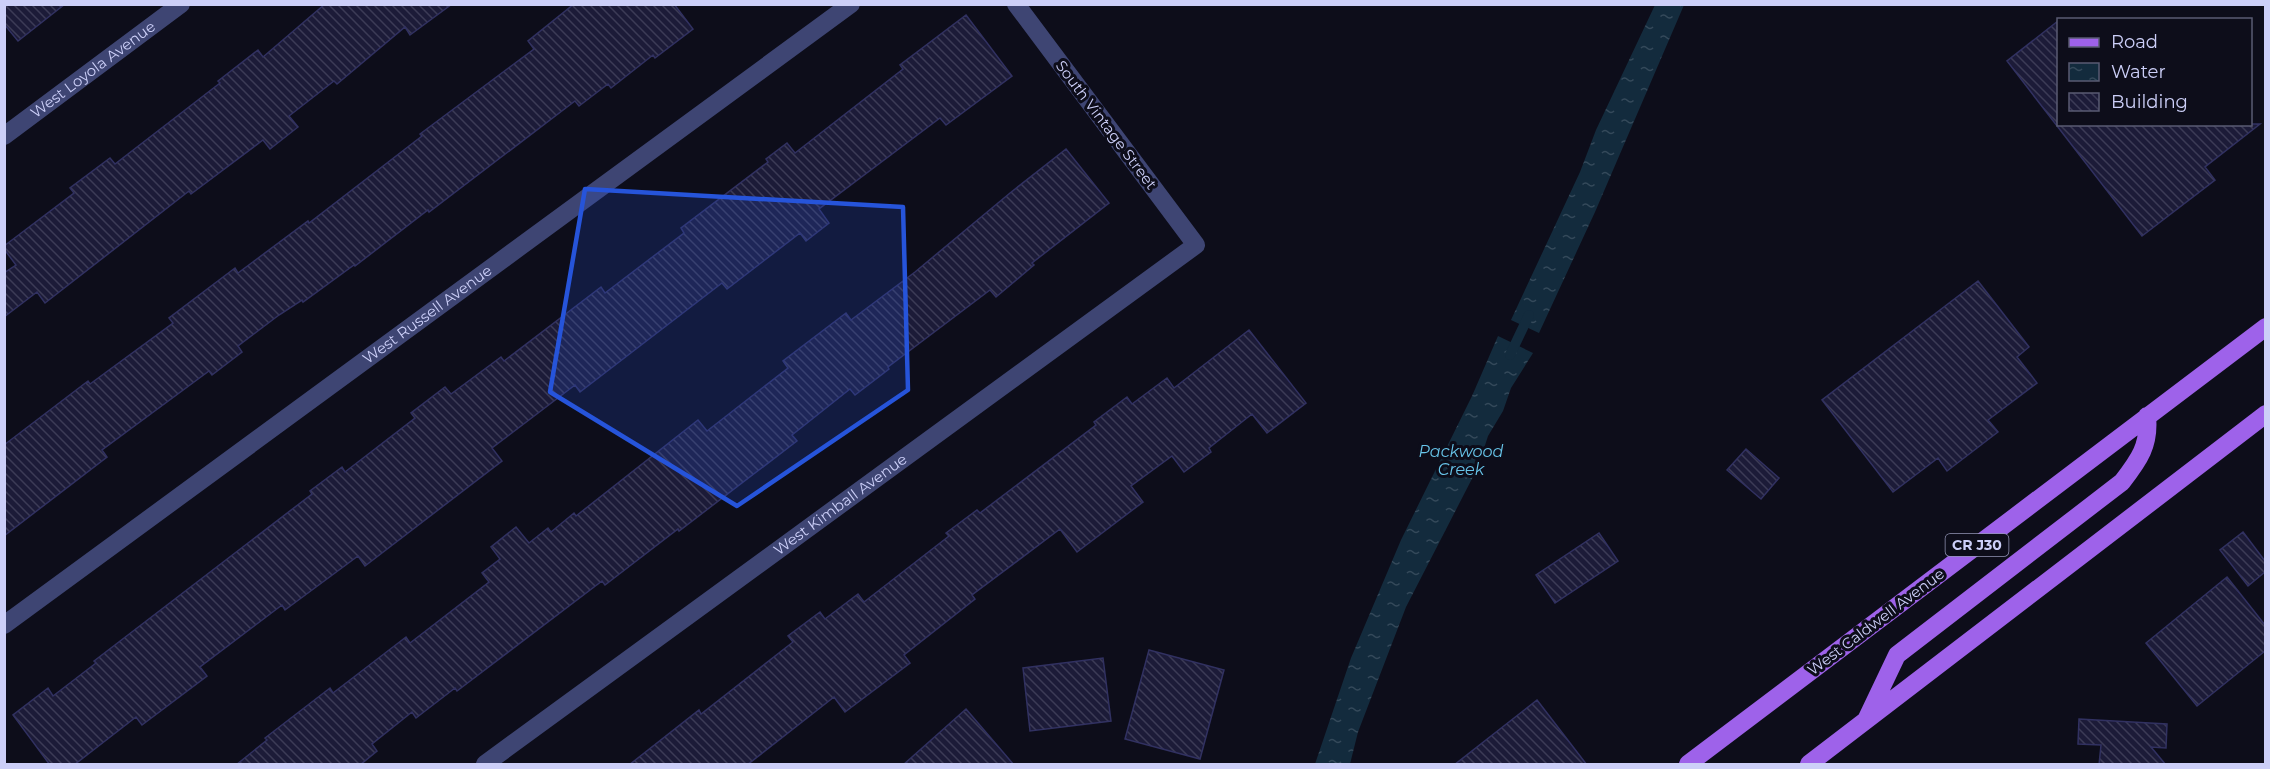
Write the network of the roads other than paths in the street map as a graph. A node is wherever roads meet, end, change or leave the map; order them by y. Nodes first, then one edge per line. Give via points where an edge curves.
1 (181, 4) edge
2 (851, 4) edge
3 (1017, 4) edge
4 (4, 136) edge
5 (1196, 245) joint
6 (2265, 327) edge
7 (2265, 414) edge
8 (2147, 416) junction
9 (4, 625) edge
10 (1866, 722) junction
11 (485, 765) edge
12 (1688, 765) edge
13 (1809, 765) edge

1 - 4 street, West Loyola Avenue
2 - 9 street, West Russell Avenue
3 - 5 street, South Vintage Street
5 - 11 street, West Kimball Avenue
6 - 8 main road, West Caldwell Avenue / CR J30
7 - 10 main road
8 - 10 main road via 2149,434 2143,450 2122,482 1897,655
8 - 12 main road, West Caldwell Avenue / CR J30
10 - 13 main road

